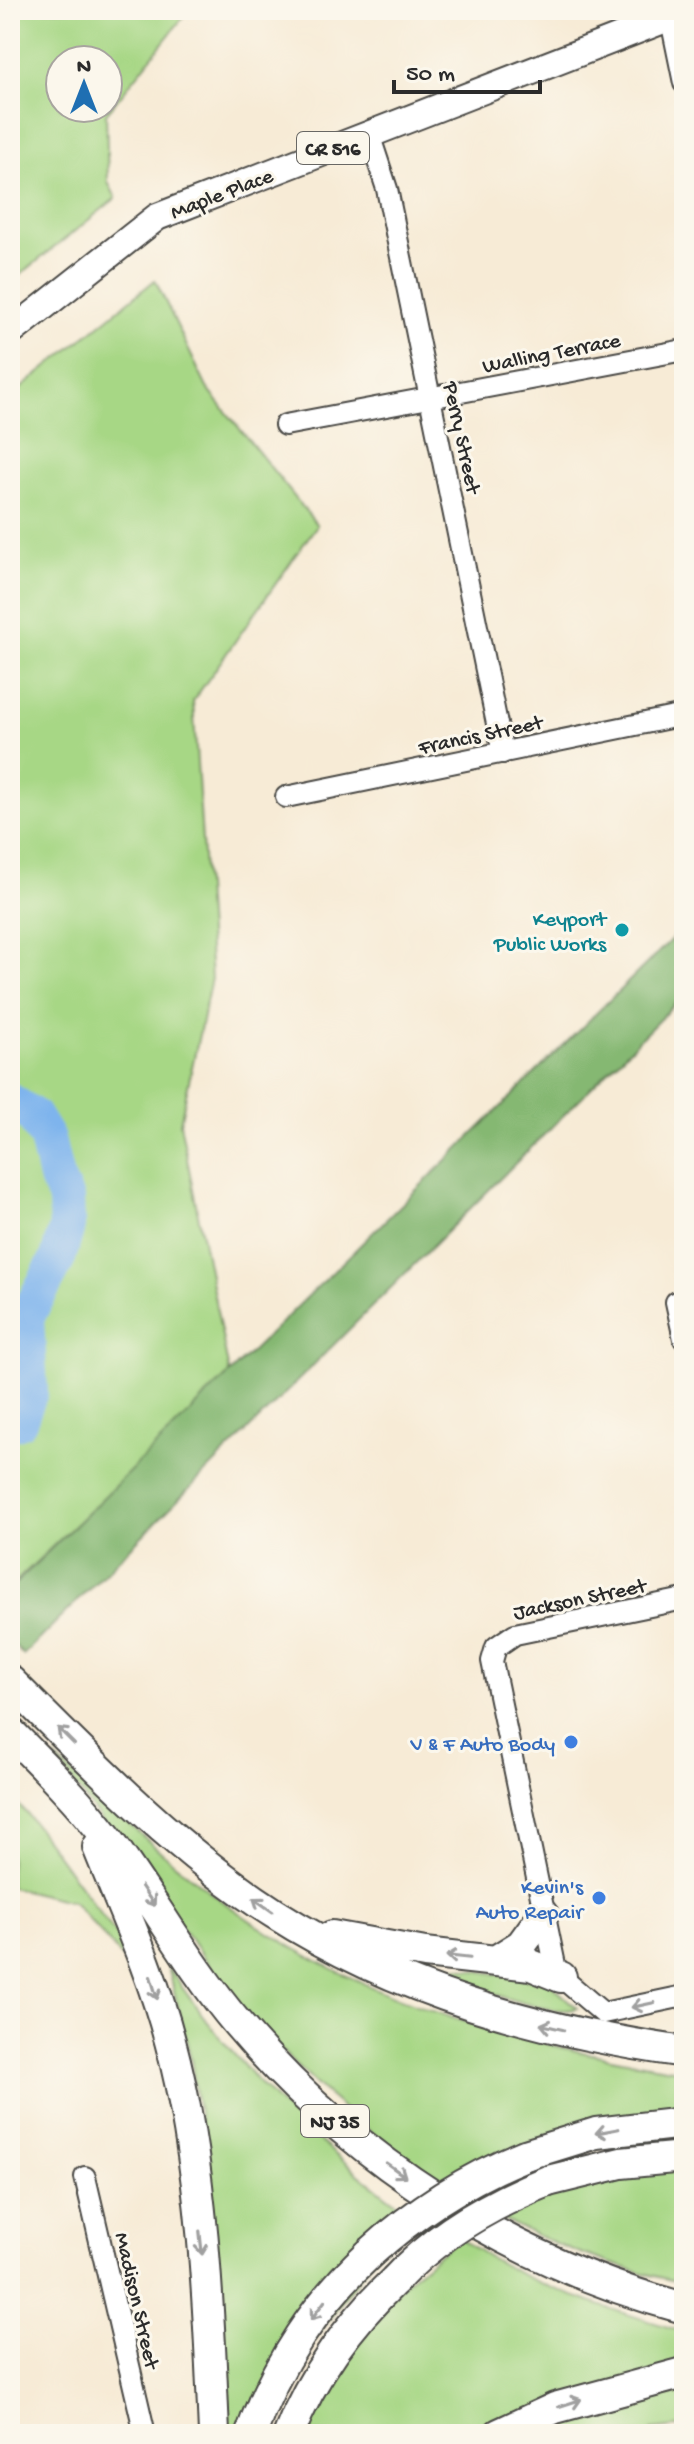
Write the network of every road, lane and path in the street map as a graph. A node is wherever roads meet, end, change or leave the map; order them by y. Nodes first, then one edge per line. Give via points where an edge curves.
1 (674, 13) edge
2 (684, 83) edge
3 (369, 134) junction
4 (10, 333) edge
5 (684, 350) edge
6 (431, 398) junction
7 (285, 425) dead end
8 (684, 715) edge
9 (503, 753) junction
10 (286, 797) dead end
11 (676, 1302) dead end
12 (684, 1339) edge
13 (684, 1599) edge
14 (10, 1681) edge
15 (10, 1732) edge
16 (85, 1811) junction
17 (543, 1915) junction
18 (301, 1930) junction
19 (497, 1960) junction
20 (561, 1977) junction
21 (684, 1996) edge
22 (601, 2025) junction
23 (684, 2052) edge
24 (684, 2123) edge
25 (684, 2157) edge
26 (85, 2177) dead end
27 (624, 2291) junction
28 (684, 2297) edge
29 (684, 2308) edge
30 (684, 2373) edge
31 (145, 2434) edge
32 (214, 2434) edge
33 (251, 2434) edge
34 (289, 2434) edge
35 (499, 2434) edge

1 - 2 street
1 - 3 main road, Maple Place / CR 516
3 - 4 main road, Maple Place / CR 516 via 157,217
3 - 6 street, Perry Street via 387,189
5 - 6 street, Walling Terrace
6 - 7 street, Walling Terrace
6 - 9 street, Perry Street
8 - 9 street, Francis Street
9 - 10 street, Francis Street
11 - 12 street
13 - 17 street, Jackson Street via 515,1634 500,1642 493,1654
18 -> 14 highway via 243,1892 160,1824
15 - 16 highway, NJ 35
16 -> 27 highway, NJ 35 via 222,2004 313,2103 381,2159 464,2216 560,2266
16 -> 32 highway via 148,1967 178,2074 202,2251
17 - 19 highway via 521,1945
17 - 20 street
19 -> 18 highway
22 -> 18 highway via 495,2013 429,1991
19 - 20 highway
20 - 22 street
21 -> 22 street
22 - 23 highway
24 -> 33 highway, bridge via 596,2133 525,2155 431,2203 331,2293 271,2385
25 - 34 highway, bridge via 621,2163 548,2181 472,2217 395,2280 337,2348
26 - 31 street, Madison Street
27 - 28 highway
27 - 29 highway, NJ 35
35 -> 30 highway via 555,2408

